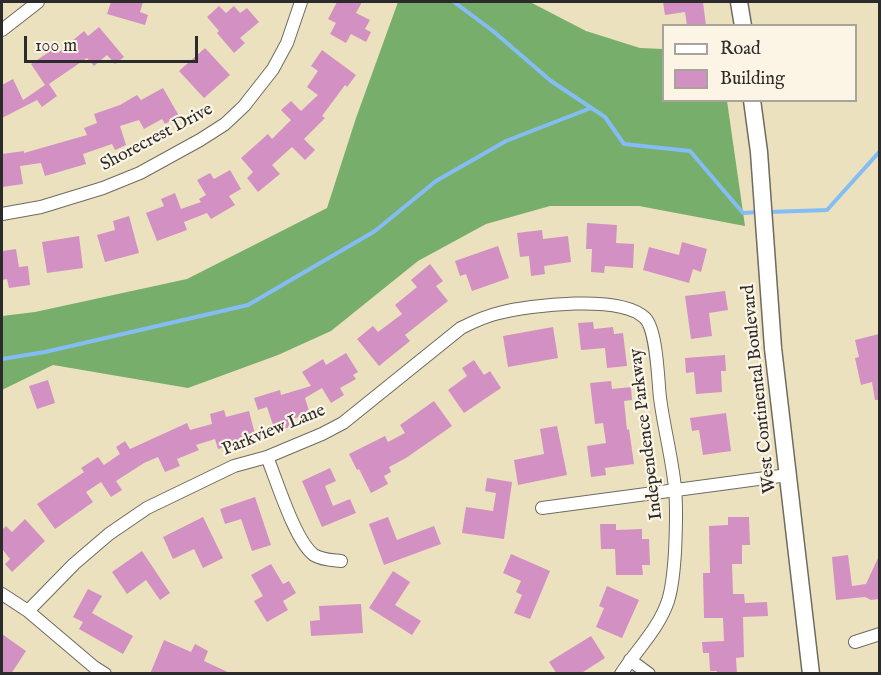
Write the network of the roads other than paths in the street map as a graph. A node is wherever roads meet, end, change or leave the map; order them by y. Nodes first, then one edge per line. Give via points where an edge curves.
1 (38, 2) edge
2 (301, 2) edge
3 (740, 2) edge
4 (743, 24) edge
5 (2, 30) edge
6 (752, 102) edge
7 (2, 214) edge
8 (648, 320) joint
9 (267, 457) junction
10 (788, 475) junction
11 (675, 489) junction
12 (542, 508) dead end
13 (341, 561) dead end
14 (2, 594) edge
15 (28, 611) junction
16 (879, 634) edge
17 (855, 642) dead end
18 (630, 660) junction
19 (105, 674) edge
20 (621, 674) edge
21 (649, 674) edge
22 (811, 674) edge

1 - 5 street
2 - 7 street, Shorecrest Drive via 273,69 225,124 140,173 103,188
3 - 4 main road
6 - 10 main road, West Continental Boulevard
8 - 9 street, Parkview Lane via 615,305 583,303 525,307 480,319 461,328 343,423
8 - 11 street, Independence Parkway
9 - 13 street via 296,531 306,546 320,558
9 - 15 street, Parkview Lane via 234,466 147,508 74,564
10 - 11 street
10 - 22 main road, West Continental Boulevard
11 - 12 street
11 - 18 street, Independence Parkway via 674,573 668,601 657,626
14 - 15 street
15 - 19 street
16 - 17 street
18 - 20 street, Independence Parkway
18 - 21 street

